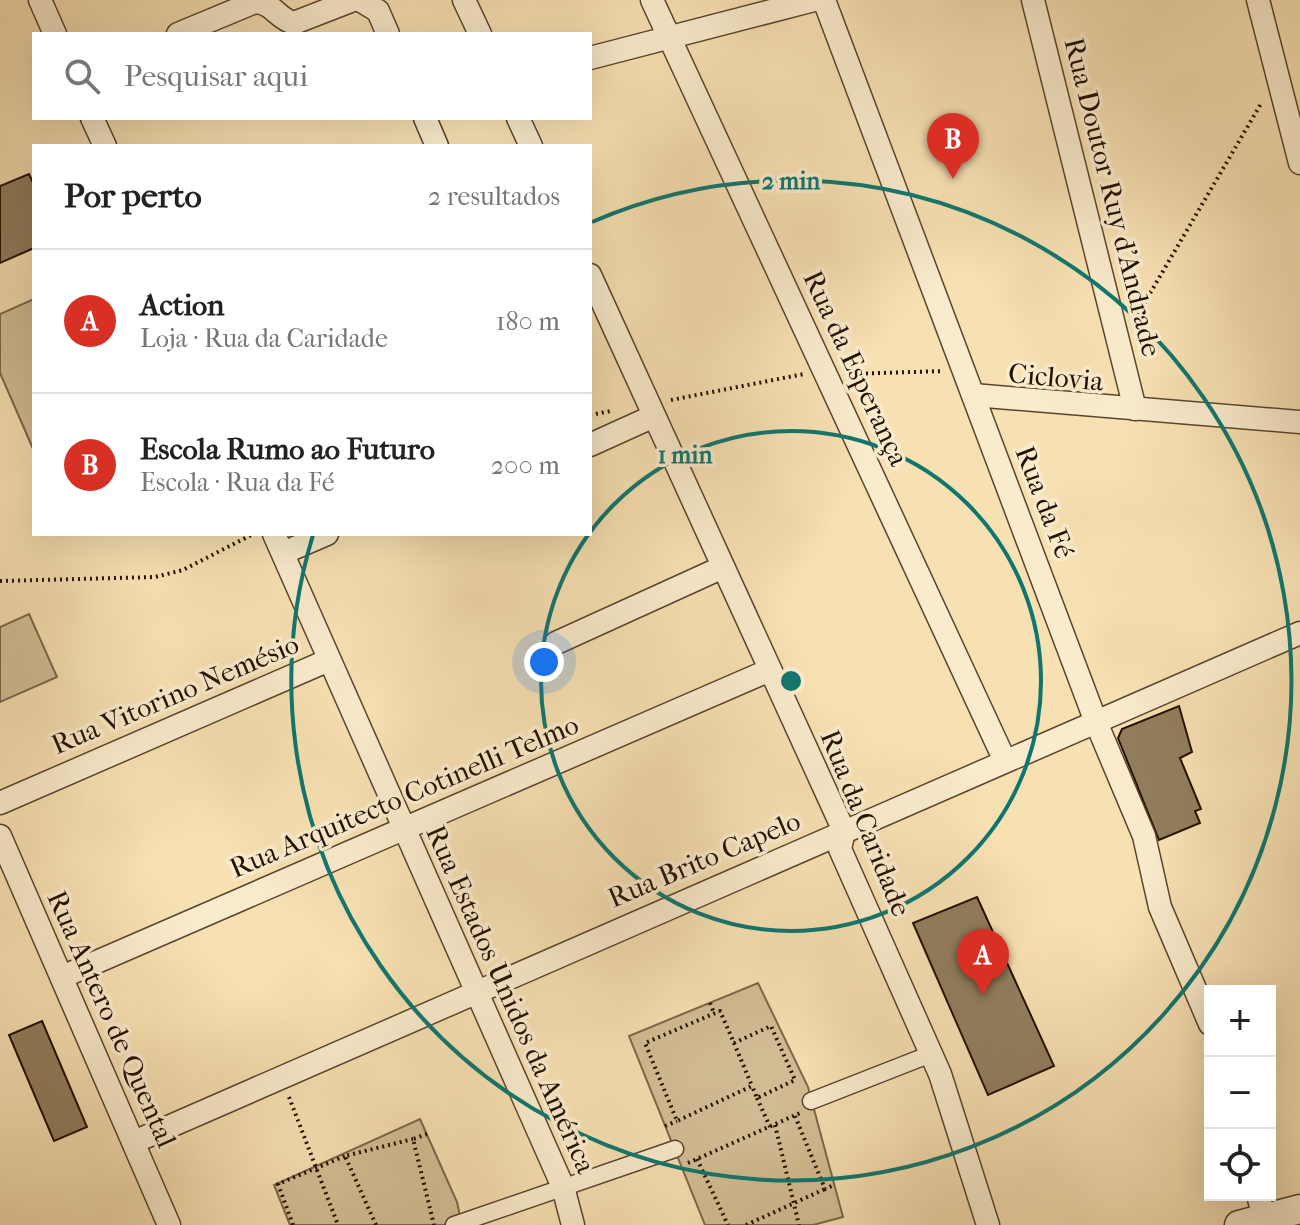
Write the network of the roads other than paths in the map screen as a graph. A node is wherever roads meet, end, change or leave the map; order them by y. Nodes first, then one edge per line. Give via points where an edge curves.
1 (40, 0) edge
2 (360, 0) edge
3 (464, 0) edge
4 (652, 0) edge
5 (814, 0) edge
6 (824, 0) edge
7 (1033, 0) edge
8 (1258, 0) edge
9 (268, 2) edge
10 (54, 32) edge
11 (183, 32) edge
12 (387, 32) edge
13 (479, 32) edge
14 (669, 37) junction
15 (592, 57) edge
16 (93, 120) edge
17 (426, 120) edge
18 (519, 120) edge
19 (104, 144) edge
20 (436, 144) edge
21 (530, 144) edge
22 (1300, 163) edge
23 (592, 279) edge
24 (969, 386) junction
25 (1135, 409) junction
26 (651, 410) junction
27 (1300, 422) edge
28 (592, 444) edge
29 (317, 536) edge
30 (279, 544) edge
31 (723, 567) junction
32 (1300, 633) edge
33 (556, 643) dead end
34 (329, 660) junction
35 (770, 670) junction
36 (1096, 722) junction
37 (1005, 761) junction
38 (0, 803) edge
39 (403, 829) junction
40 (844, 831) junction
41 (0, 836) edge
42 (62, 977) junction
43 (474, 991) junction
44 (1204, 1010) edge
45 (931, 1054) junction
46 (811, 1101) road end
47 (134, 1142) junction
48 (675, 1149) dead end
49 (563, 1187) junction
50 (1300, 1209) edge
51 (1257, 1216) edge
52 (169, 1225) edge
53 (454, 1225) edge
54 (573, 1225) edge
55 (988, 1225) edge

1 - 10 street
2 - 9 street via 294,23
2 - 12 street via 378,11
3 - 13 street
4 - 14 street, Rua da Esperança
5 - 14 street
6 - 24 street, Rua da Fé
7 - 25 street, Rua Doutor Ruy d'Andrade
8 - 22 street
9 - 11 street via 249,3
14 - 15 street
14 - 37 street, Rua da Esperança
16 - 19 street
17 - 20 street
18 - 21 street
23 - 26 street, Rua da Caridade
24 - 25 street
24 - 36 street, Rua da Fé
25 - 27 street
26 - 28 street
26 - 31 street, Rua da Caridade
29 - 30 street
30 - 34 street, Rua Estados Unidos da América
31 - 33 street
31 - 35 street, Rua da Caridade
32 - 36 street, Rua Brito Capelo
34 - 38 street, Rua Vitorino Nemésio
34 - 39 street, Rua Estados Unidos da América
35 - 39 street, Rua Arquitecto Cotinelli Telmo
35 - 40 street, Rua da Caridade
36 - 37 street, Rua Brito Capelo
36 - 44 street, Rua da Fé via 1144,836 1160,907
37 - 40 street, Rua Brito Capelo
39 - 42 street, Rua Arquitecto Cotinelli Telmo
39 - 43 street, Rua Estados Unidos da América
40 - 43 street, Rua Brito Capelo
40 - 45 street, Rua da Caridade via 840,849
41 - 42 street, Rua Antero de Quental
42 - 47 street, Rua Antero de Quental
43 - 47 street, Rua Brito Capelo
43 - 49 street, Rua Estados Unidos da América
45 - 46 street
45 - 55 street, Rua da Caridade
47 - 52 street, Rua Antero de Quental
48 - 49 street
49 - 53 street
49 - 54 street, Rua Estados Unidos da América
50 - 51 street

